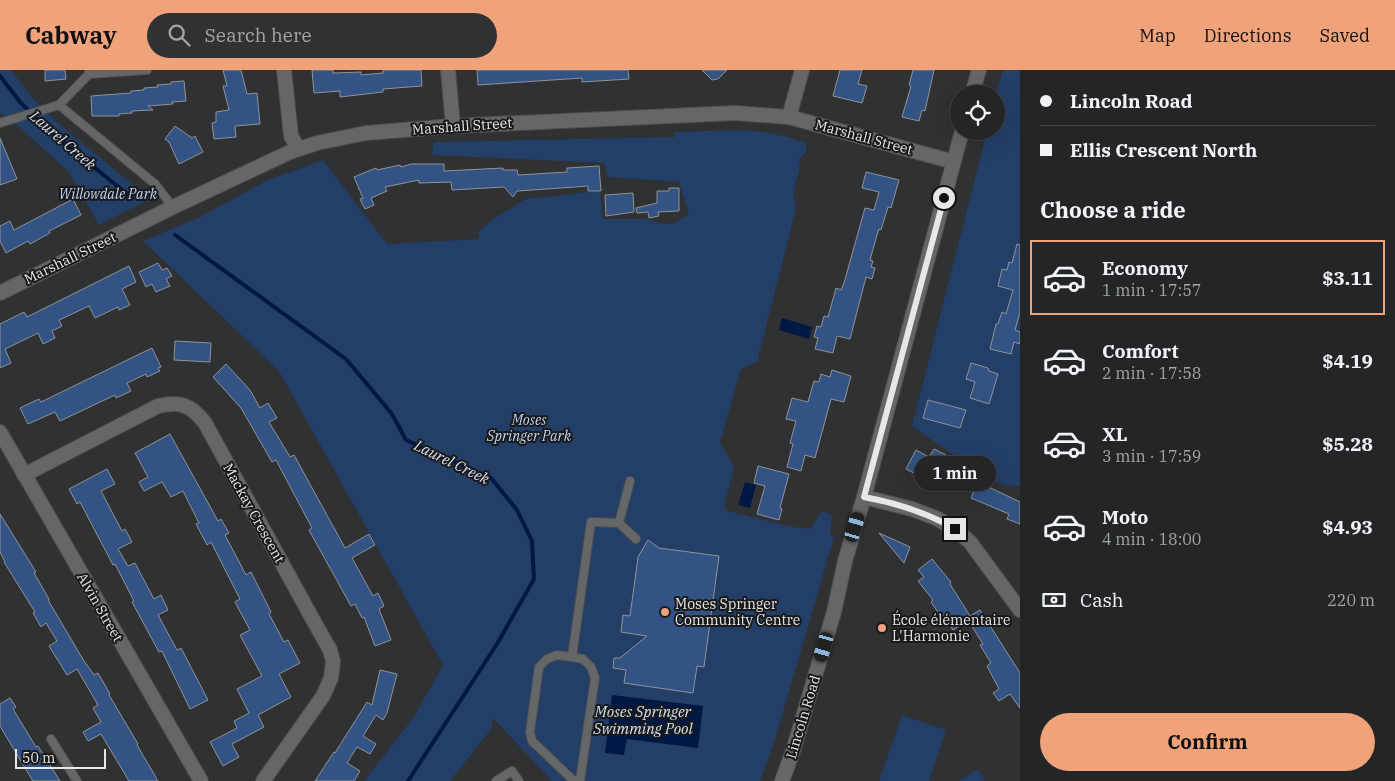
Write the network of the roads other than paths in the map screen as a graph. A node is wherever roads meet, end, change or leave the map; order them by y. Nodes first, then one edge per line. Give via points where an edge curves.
1 (147, 70) edge
2 (284, 70) edge
3 (448, 70) edge
4 (802, 70) edge
5 (979, 70) edge
6 (89, 72) edge
7 (975, 85) edge
8 (59, 105) junction
9 (789, 116) junction
10 (3, 122) edge
11 (453, 126) junction
12 (960, 140) edge
13 (298, 148) junction
14 (954, 162) junction
15 (173, 207) junction
16 (0, 293) edge
17 (0, 432) edge
18 (24, 475) junction
19 (630, 481) dead end
20 (864, 497) junction
21 (619, 523) junction
22 (636, 539) dead end
23 (1019, 603) edge
24 (572, 657) junction
25 (51, 738) dead end
26 (77, 781) edge
27 (202, 781) edge
28 (263, 781) edge
29 (496, 781) edge
30 (519, 781) edge
31 (574, 781) edge
32 (580, 781) edge
33 (782, 781) edge

1 - 6 lane
2 - 13 street via 291,136
3 - 11 street
4 - 9 street
5 - 7 street
6 - 8 lane
8 - 10 lane
8 - 15 lane via 155,184
9 - 11 street, Marshall Street via 735,113
9 - 14 street, Marshall Street
11 - 13 street, Marshall Street via 366,133
12 - 14 street, Lincoln Road
13 - 15 street, Marshall Street
14 - 20 street, Lincoln Road
15 - 16 street, Marshall Street
17 - 18 street, Alvin Street
18 - 27 street, Alvin Street
18 - 28 street, Mackay Crescent via 158,406 171,403 185,405 205,423 330,650 333,661 323,696
19 - 21 lane
20 - 23 street via 912,509 955,529 970,542
20 - 33 street, Lincoln Road via 834,612
21 - 22 lane
21 - 24 lane via 591,522
24 - 31 lane via 558,655 547,659 540,667 530,732 532,741
24 - 32 lane via 583,659 592,667 595,678
25 - 26 lane
29 - 30 lane via 512,770

